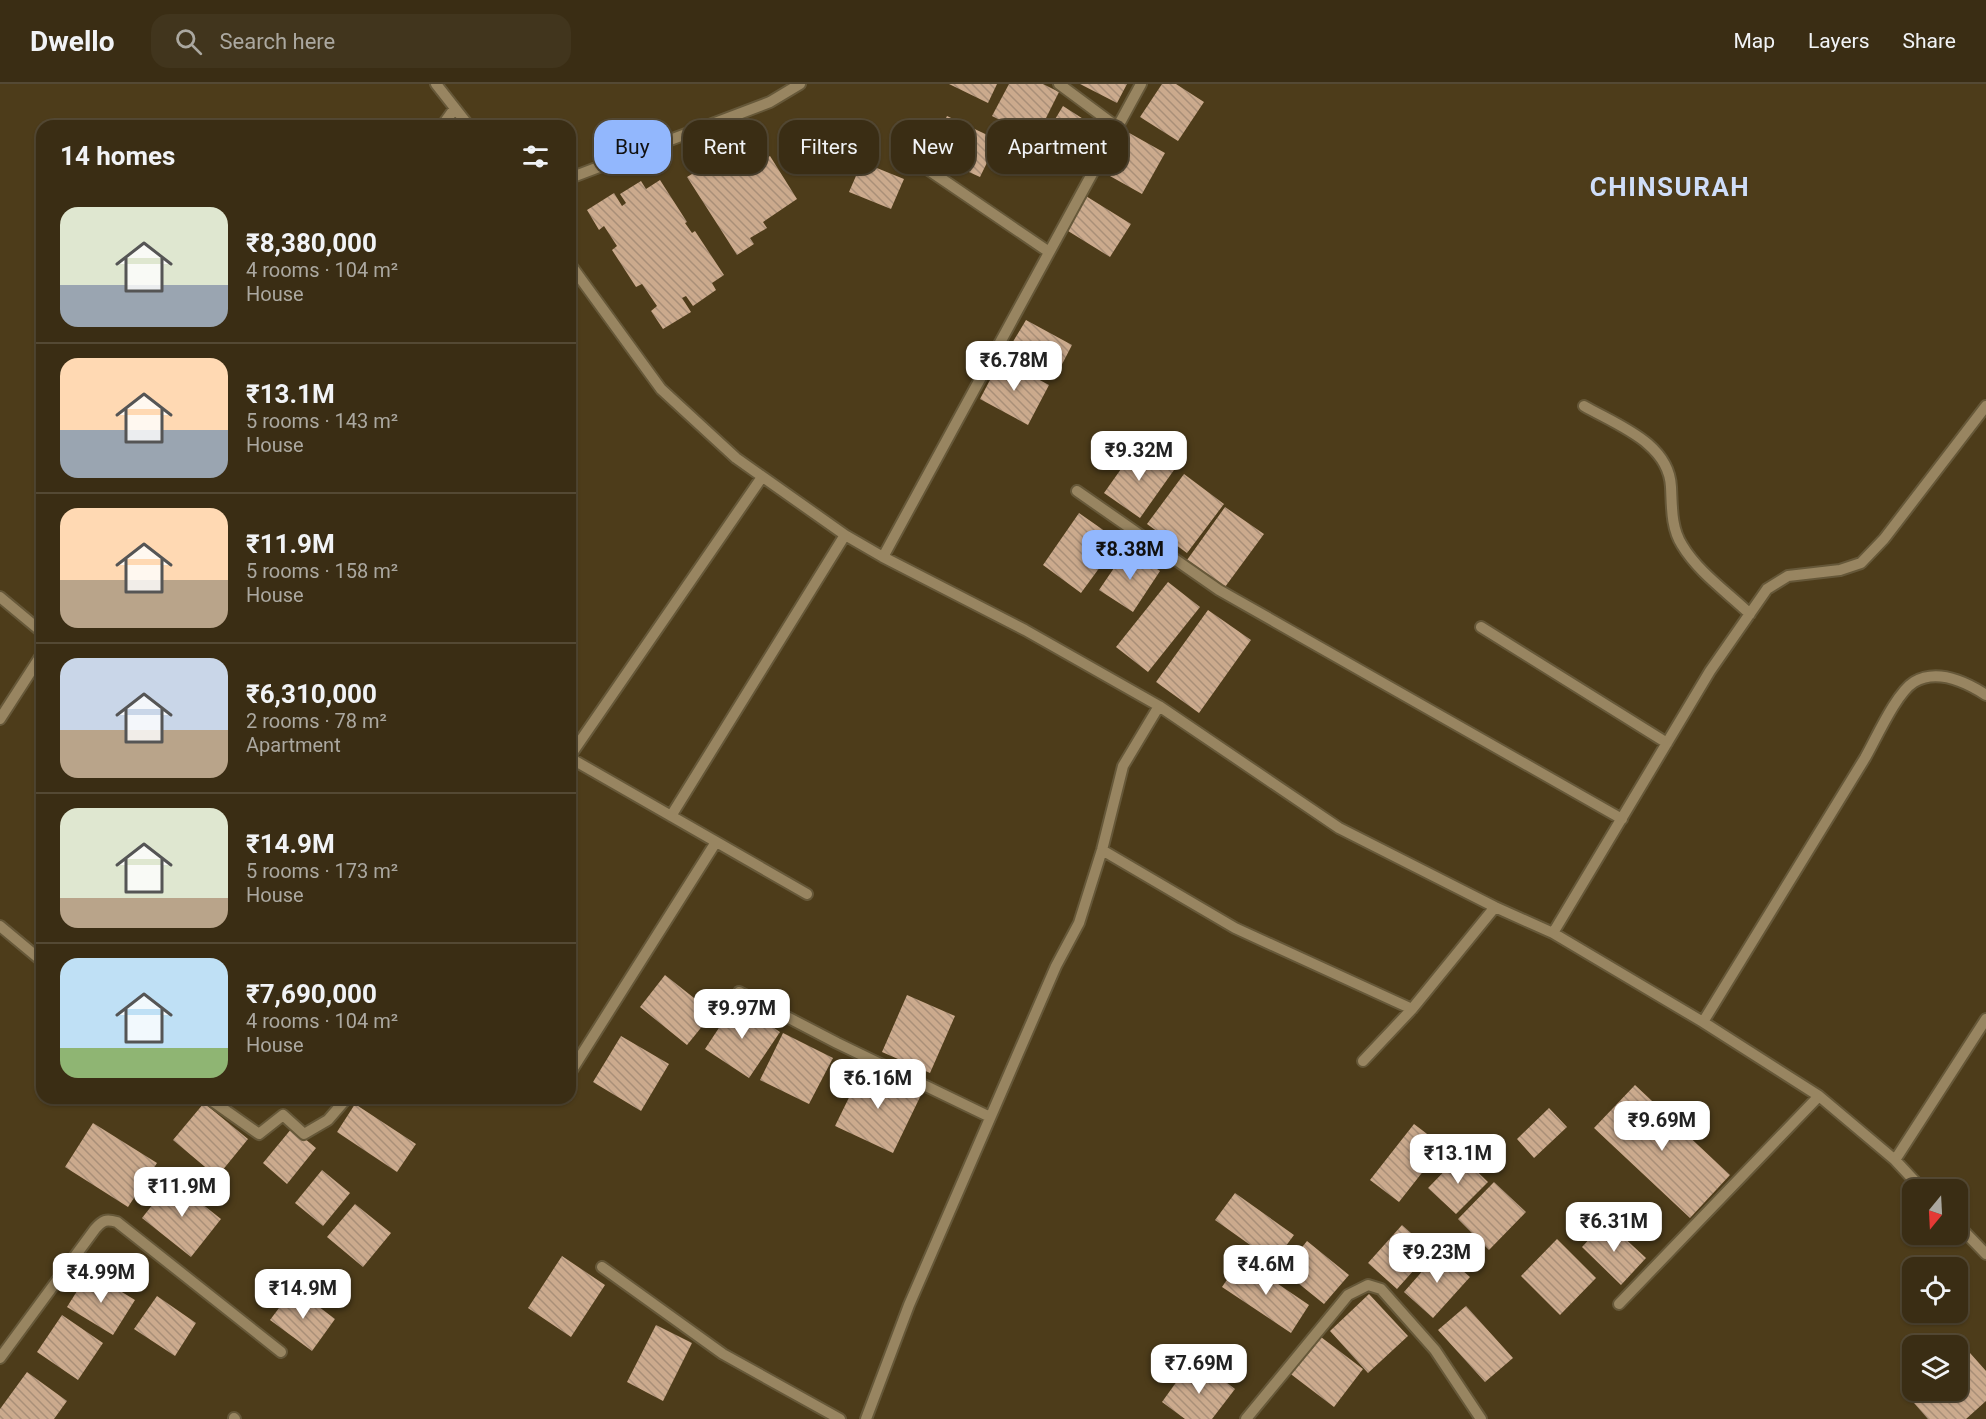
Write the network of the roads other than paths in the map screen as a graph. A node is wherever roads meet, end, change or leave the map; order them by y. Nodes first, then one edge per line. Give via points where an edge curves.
1 (436, 84) edge
2 (800, 84) edge
3 (1059, 84) edge
4 (1141, 84) edge
5 (455, 108) junction
6 (446, 120) edge
7 (464, 120) edge
8 (1108, 120) edge
9 (1121, 120) edge
10 (935, 174) edge
11 (1091, 174) edge
12 (576, 176) edge
13 (1049, 252) junction
14 (576, 272) edge
15 (1584, 406) dead end
16 (1986, 406) edge
17 (762, 477) junction
18 (1077, 491) dead end
19 (845, 535) junction
20 (883, 557) junction
21 (0, 597) edge
22 (1750, 614) junction
23 (36, 627) edge
24 (1481, 627) dead end
25 (36, 663) edge
26 (1986, 695) edge
27 (1159, 706) junction
28 (0, 719) edge
29 (1667, 743) junction
30 (576, 748) edge
31 (576, 761) edge
32 (671, 816) junction
33 (1622, 819) junction
34 (716, 842) junction
35 (1102, 850) junction
36 (807, 894) dead end
37 (1495, 907) junction
38 (0, 926) edge
39 (1553, 933) junction
40 (36, 956) edge
41 (739, 992) dead end
42 (1412, 1009) junction
43 (1986, 1018) edge
44 (1703, 1022) junction
45 (1363, 1061) dead end
46 (576, 1064) edge
47 (1819, 1096) junction
48 (216, 1104) edge
49 (342, 1104) edge
50 (990, 1117) junction
51 (1895, 1160) junction
52 (1913, 1179) edge
53 (1968, 1235) edge
54 (1986, 1254) edge
55 (602, 1267) dead end
56 (1619, 1304) dead end
57 (281, 1352) dead end
58 (0, 1358) edge
59 (840, 1419) edge
60 (866, 1419) edge
61 (1246, 1419) edge
62 (1481, 1419) edge

1 - 5 street
2 - 12 street via 770,102
3 - 8 street
4 - 9 street
5 - 6 street
5 - 7 street
10 - 13 street
11 - 13 street
13 - 20 street
14 - 17 street via 661,389
15 - 22 street via 1655,449 1666,464 1671,482 1673,521 1680,544
16 - 22 street via 1861,563 1840,570 1788,576 1767,589
17 - 19 street
17 - 30 street
18 - 33 street via 1219,590
19 - 20 street
19 - 32 street
20 - 27 street via 1025,630
21 - 23 street
22 - 29 street
24 - 29 street
25 - 28 street
26 - 44 street via 1965,681 1937,676 1914,682 1898,699
27 - 35 street via 1123,766
27 - 37 street via 1339,828
29 - 33 street
31 - 32 street
32 - 34 street
33 - 39 street
34 - 36 street
34 - 46 street
35 - 42 street via 1235,928
35 - 50 street via 1079,923
37 - 39 street
37 - 42 street
38 - 40 street
39 - 44 street
41 - 50 street
42 - 45 street
43 - 51 street
44 - 47 street
47 - 51 street
47 - 56 street
48 - 49 street via 259,1134 283,1115 304,1134 328,1120
50 - 60 street via 909,1305
51 - 52 street
53 - 54 street
55 - 59 street via 723,1354
57 - 58 street via 117,1222 108,1219 95,1229
61 - 62 street via 1348,1295 1368,1285 1381,1289 1435,1350

